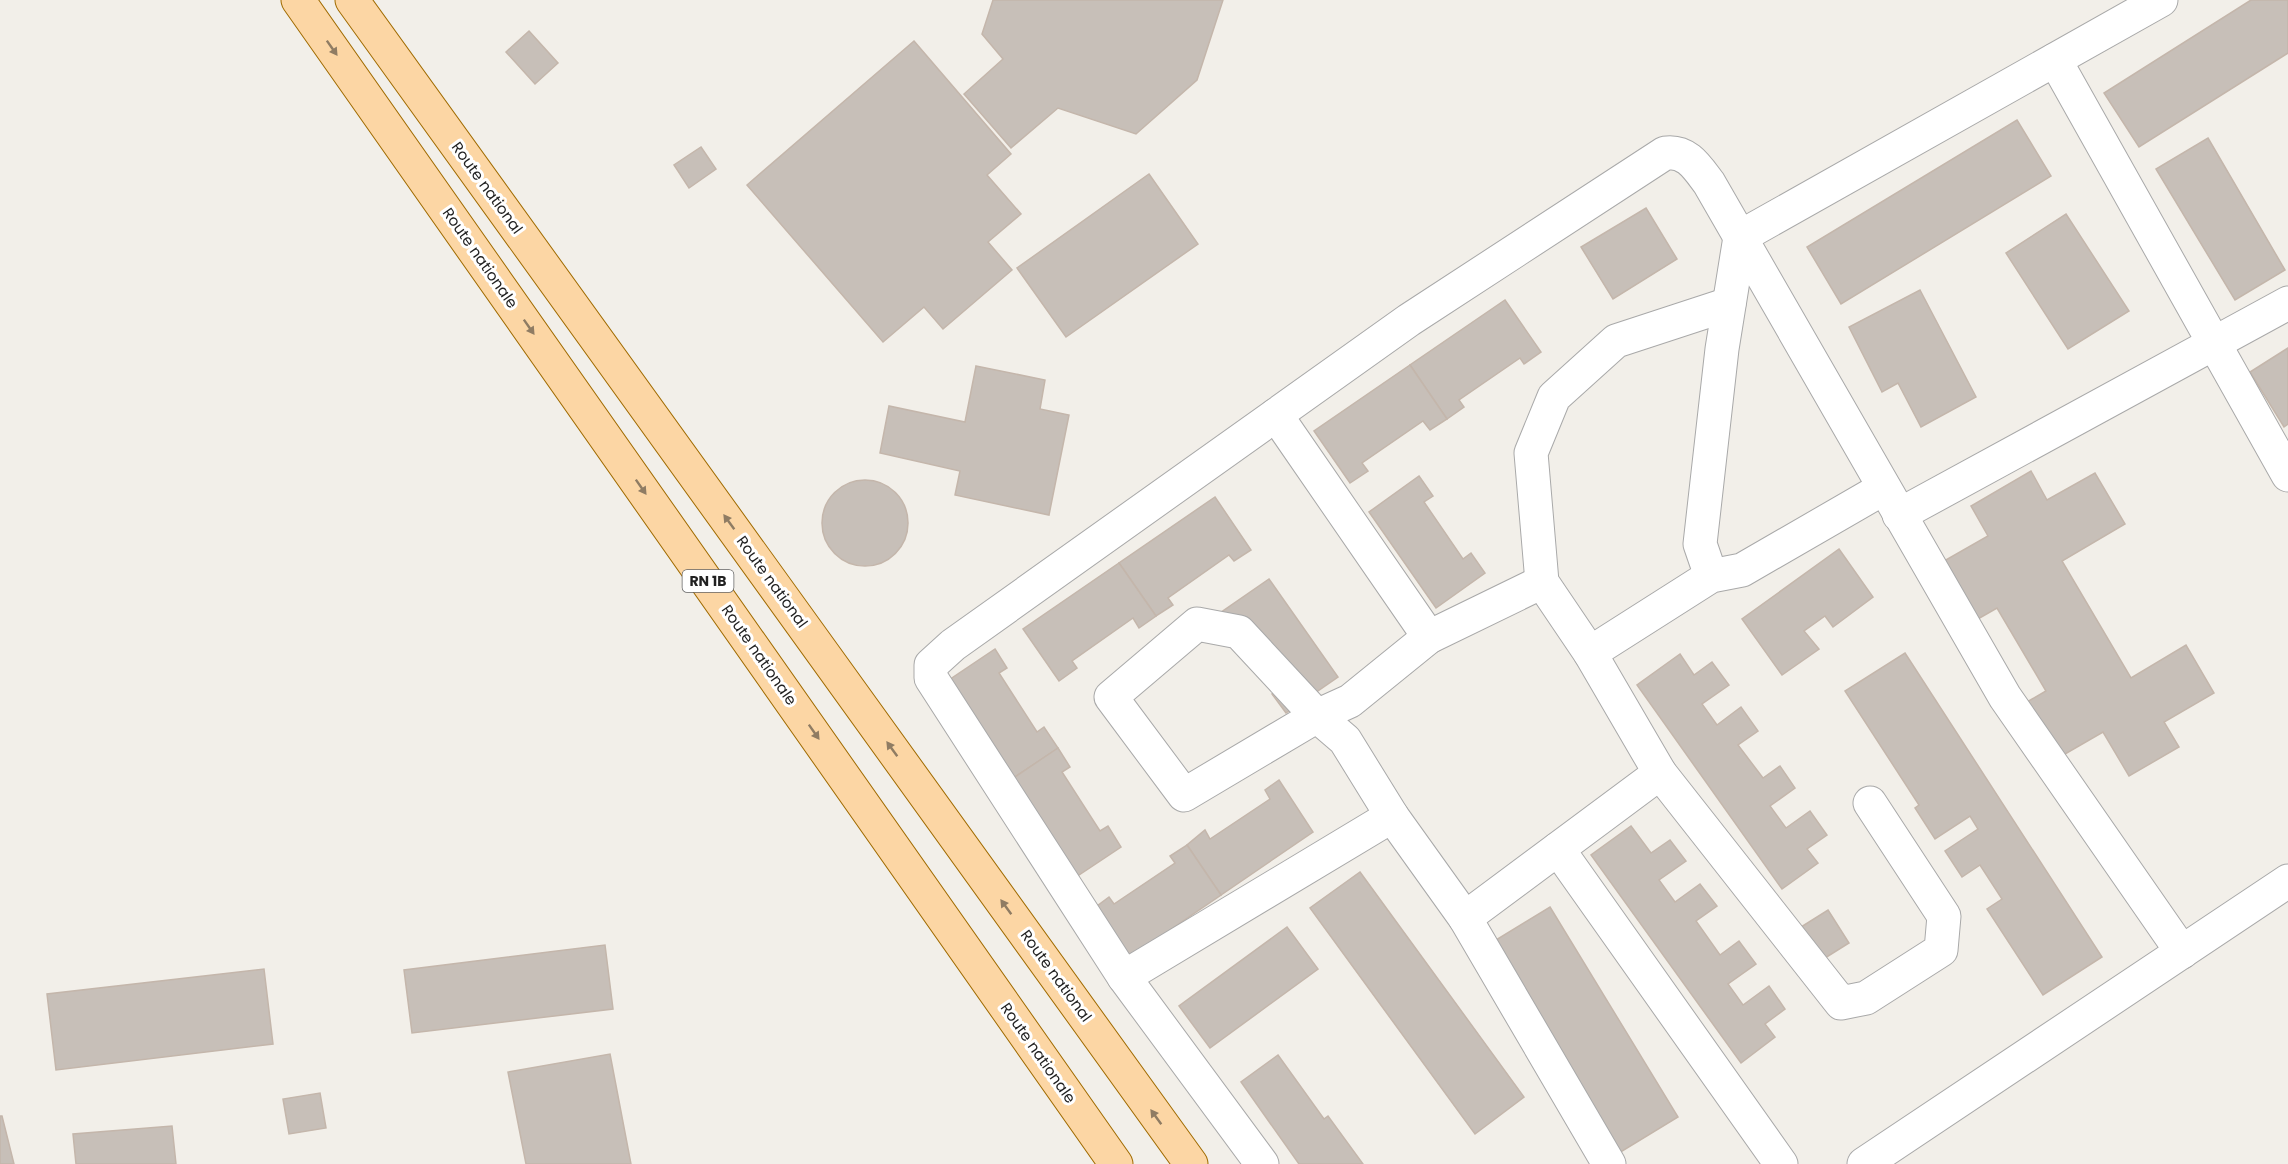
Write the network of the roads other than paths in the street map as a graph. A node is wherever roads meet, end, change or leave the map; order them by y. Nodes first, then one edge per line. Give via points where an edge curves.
1 (298, 0) edge
2 (352, 0) edge
3 (2161, 0) edge
4 (2055, 60) junction
5 (1740, 237) junction
6 (2288, 303) edge
7 (1729, 304) junction
8 (2213, 344) junction
9 (1276, 415) junction
10 (2288, 475) edge
11 (1892, 502) junction
12 (1711, 576) junction
13 (1542, 582) junction
14 (1429, 637) junction
15 (1590, 653) junction
16 (1317, 716) junction
17 (1660, 773) junction
18 (1870, 803) dead end
19 (1392, 816) junction
20 (1558, 849) junction
21 (2288, 881) edge
22 (1465, 918) junction
23 (2182, 952) junction
24 (1124, 977) junction
25 (1116, 1164) edge
26 (1191, 1164) edge
27 (1262, 1164) edge
28 (1609, 1164) edge
29 (1781, 1164) edge
30 (1864, 1164) edge

1 -> 25 main road, Route nationale / RN 1B
26 -> 2 main road, Route national
3 - 4 street
4 - 5 street
4 - 8 street
5 - 7 street
5 - 9 street via 1693,162 1682,154 1665,153 1409,320
5 - 11 street
6 - 8 street
7 - 12 street via 1700,544
7 - 13 street via 1616,341 1554,397 1531,453
8 - 10 street
8 - 11 street
9 - 14 street
9 - 24 street via 953,645 937,657 930,670 931,678
11 - 12 street via 1742,570
11 - 23 street via 2005,697
12 - 15 street
13 - 14 street
13 - 15 street
14 - 16 street via 1350,701
15 - 17 street
16 - 16 street via 1239,632 1197,624 1111,697 1184,795
16 - 19 street via 1345,740
17 - 18 street via 1841,1003 1866,998 1941,950 1944,916
17 - 20 street
19 - 22 street
19 - 24 street
20 - 22 street
20 - 29 street
21 - 23 street
22 - 28 street
23 - 30 street
24 - 27 street

